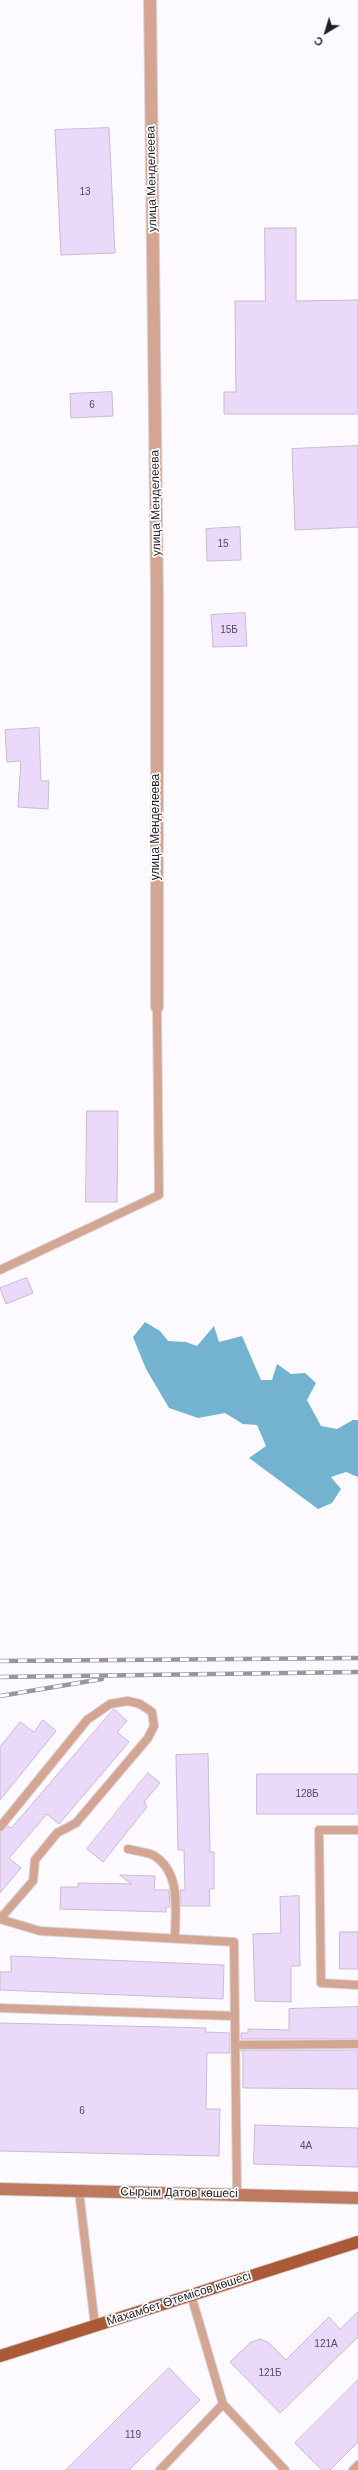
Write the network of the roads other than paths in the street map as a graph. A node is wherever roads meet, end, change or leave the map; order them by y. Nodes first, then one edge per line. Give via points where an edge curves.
1 (150, 0) edge
2 (157, 1007) joint
3 (0, 1270) edge
4 (0, 1827) edge
5 (358, 1830) edge
6 (128, 1849) dead end
7 (0, 1919) edge
8 (175, 1938) junction
9 (358, 1985) edge
10 (0, 2008) edge
11 (235, 2016) junction
12 (358, 2044) edge
13 (235, 2045) junction
14 (0, 2189) edge
15 (79, 2191) junction
16 (237, 2195) junction
17 (358, 2198) edge
18 (358, 2242) edge
19 (191, 2295) junction
20 (95, 2326) junction
21 (0, 2356) edge
22 (224, 2404) junction
23 (358, 2465) edge
24 (160, 2470) edge
25 (285, 2470) edge
26 (353, 2470) edge

1 - 2 street, улица Менделеева via 157,593
2 - 3 lane via 159,1195
4 - 7 lane via 88,1720 110,1704 128,1700 152,1712 154,1726 148,1738 76,1823 58,1833 35,1860 33,1881
5 - 9 lane via 319,1830 321,1983
6 - 8 lane via 152,1855 166,1866 174,1883
7 - 8 lane via 40,1931
8 - 11 lane via 234,1942
10 - 11 lane
11 - 13 lane
12 - 13 lane
13 - 16 lane
14 - 15 main road, Сырым Датов көшесі
15 - 16 main road, Сырым Датов көшесі
15 - 20 lane
16 - 17 main road, Сырым Датов көшесі
18 - 19 main road, Махамбет Өтемісов көшесі
19 - 20 main road, Махамбет Өтемісов көшесі
19 - 22 lane
20 - 21 main road, Махамбет Өтемісов көшесі
22 - 24 lane
22 - 25 lane
23 - 26 lane

